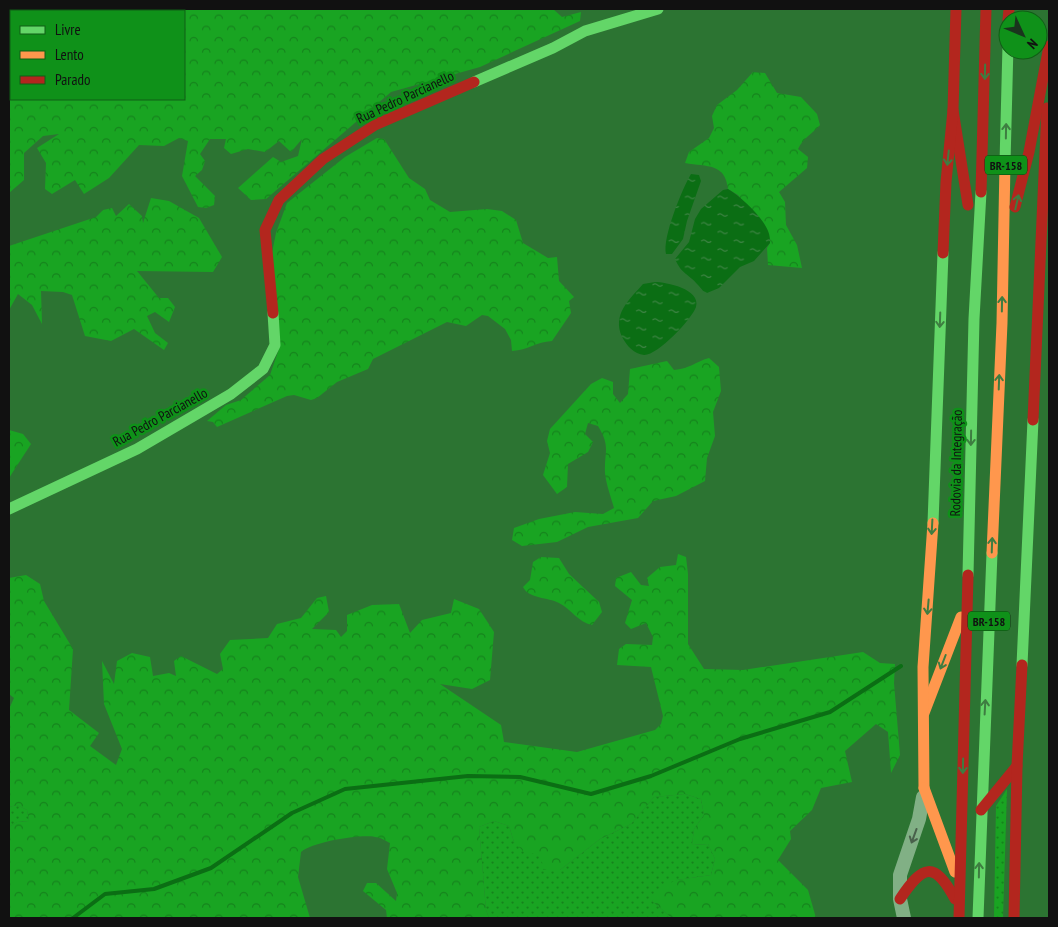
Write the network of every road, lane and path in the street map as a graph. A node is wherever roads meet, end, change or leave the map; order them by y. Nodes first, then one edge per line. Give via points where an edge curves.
1 (658, 9) edge
2 (956, 9) edge
3 (986, 9) edge
4 (1049, 46) edge
5 (1049, 56) edge
6 (1008, 60) edge
7 (953, 110) junction
8 (1002, 284) junction
9 (974, 319) junction
10 (9, 509) edge
11 (968, 600) junction
12 (924, 713) junction
13 (1017, 766) junction
14 (924, 788) junction
15 (981, 810) junction
16 (960, 886) junction
17 (900, 899) junction
18 (960, 913) edge
19 (904, 918) edge
20 (978, 918) edge
21 (1014, 918) edge

1 - 10 main road, Rua Pedro Parcianello via 585,31 375,125 323,159 279,200 265,230 275,345 263,369 231,394 137,449
2 - 7 main road, BR-158
3 -> 9 main road, Rodovia da Integração / BR-158
8 -> 4 main road, BR-158
5 - 13 main road, BR-158
8 -> 6 main road, BR-158
7 - 9 main road, BR-158 via 968,197
7 -> 12 main road, BR-158 via 946,192 929,591 922,667
15 -> 8 main road, BR-158
9 -> 11 main road, Rodovia da Integração / BR-158
11 -> 12 main road, BR-158
11 -> 16 main road, Rodovia da Integração / BR-158
12 - 14 main road, BR-158
13 - 15 main road
13 - 21 main road, BR-158
14 - 16 main road, BR-158
14 -> 17 street, BR-158 via 920,819 900,875
20 -> 15 main road, BR-158
16 - 18 main road, Rodovia da Integração / BR-158
17 - 18 main road, BR-158 via 920,872 935,871 947,882
17 - 19 street, BR-158

